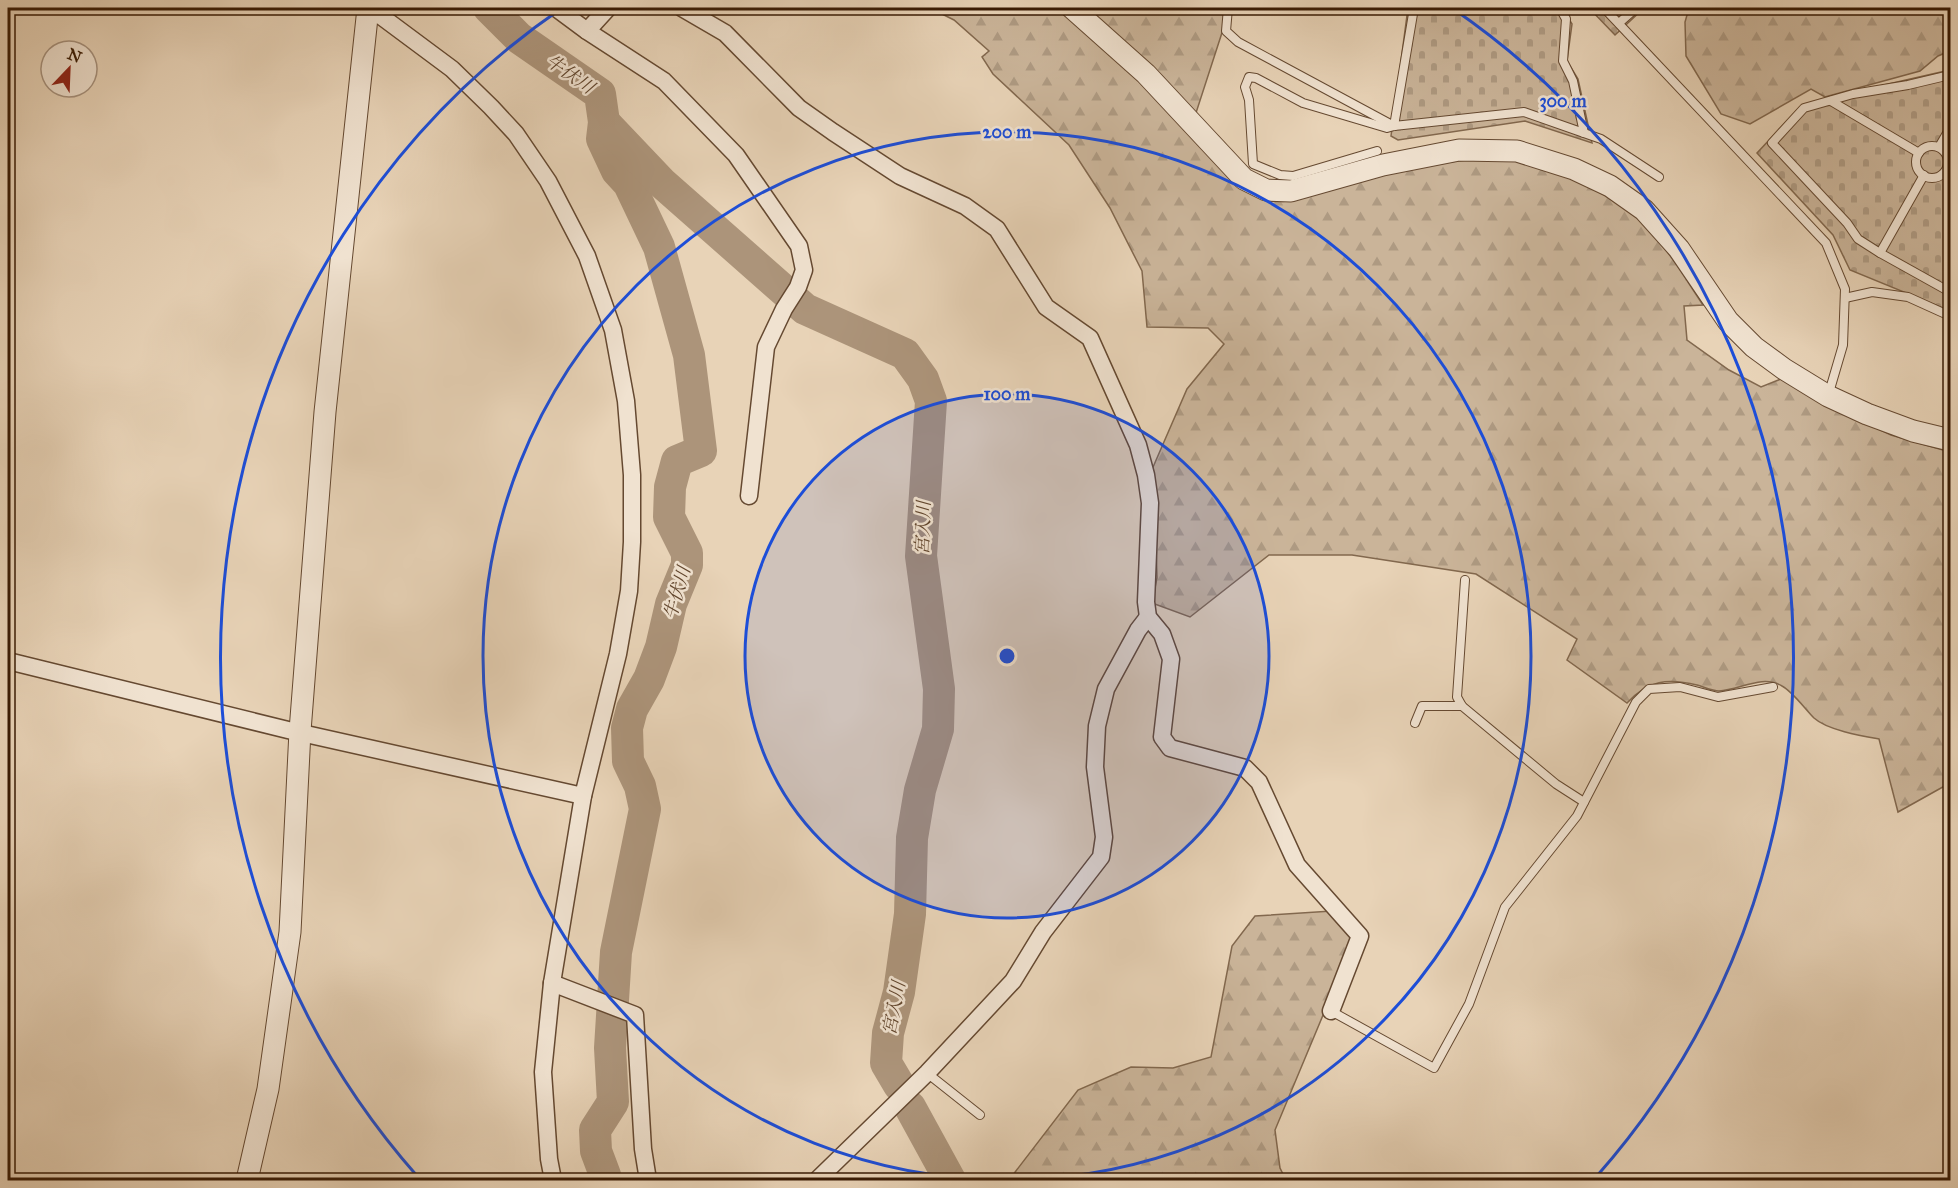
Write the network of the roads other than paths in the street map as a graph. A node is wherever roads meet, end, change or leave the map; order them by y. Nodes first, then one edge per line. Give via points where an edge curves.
1 (369, 8) edge
2 (556, 8) edge
3 (608, 8) edge
4 (682, 8) edge
5 (1072, 8) edge
6 (1228, 8) edge
7 (1414, 8) edge
8 (1560, 8) edge
9 (1604, 8) edge
10 (1636, 8) edge
11 (1618, 23) junction
12 (587, 31) junction
13 (1950, 75) edge
14 (1831, 101) junction
15 (1394, 126) junction
16 (1950, 128) edge
17 (1584, 133) junction
18 (1939, 147) junction
19 (1377, 151) dead end
20 (1919, 153) junction
21 (1948, 170) edge
22 (1924, 175) junction
23 (1659, 177) dead end
24 (1880, 254) junction
25 (1950, 292) edge
26 (1845, 298) junction
27 (1950, 316) edge
28 (1828, 396) junction
29 (1950, 440) edge
30 (749, 496) dead end
31 (1465, 580) dead end
32 (1149, 617) junction
33 (8, 661) edge
34 (1773, 687) dead end
35 (1462, 705) junction
36 (1415, 723) dead end
37 (300, 731) junction
38 (583, 796) junction
39 (1584, 802) junction
40 (552, 983) junction
41 (1331, 1011) joint
42 (927, 1073) junction
43 (980, 1115) dead end
44 (824, 1178) edge
45 (247, 1180) edge
46 (553, 1180) edge
47 (648, 1180) edge

1 - 37 street via 325,412
1 - 38 street via 452,69 516,135 548,181 587,256 613,330 626,401 632,475 629,591 618,654
2 - 12 street
3 - 12 street
4 - 32 street via 725,33 799,108 833,132 900,176 965,206 996,229 1046,307 1090,338 1138,445 1146,475 1150,503 1146,602
5 - 28 street via 1146,74 1244,179 1266,190 1291,192 1383,165 1459,150 1517,151 1574,169 1610,186 1644,210 1679,249 1728,321 1754,347
6 - 15 lane via 1226,31 1238,42
7 - 15 lane
8 - 17 lane via 1566,19 1563,61 1573,81
9 - 11 lane
10 - 11 lane
11 - 26 lane via 1826,243
12 - 30 street via 664,81 735,155 799,246 804,270 766,347
13 - 14 lane
14 - 20 lane
14 - 24 lane via 1804,108 1772,143 1858,239
15 - 17 lane via 1524,112
15 - 19 lane via 1387,128 1304,103 1249,77 1245,87 1253,164 1293,176
16 - 18 lane
17 - 23 lane via 1601,139
18 - 20 lane via 1929,146
18 - 21 lane via 1947,155
20 - 22 lane via 1916,165
21 - 22 lane via 1936,177
22 - 24 lane
24 - 25 lane
26 - 27 lane via 1872,292 1908,297
26 - 28 lane via 1843,345
28 - 29 street via 1913,431
31 - 35 lane via 1457,697
32 - 41 street via 1162,634 1171,659 1162,737 1170,748 1245,768 1259,782 1297,865 1360,936
32 - 42 street via 1106,689 1097,726 1095,767 1104,837 1101,857 1043,932 1013,981
33 - 37 street
34 - 39 lane via 1718,697 1680,687 1649,689 1635,702
35 - 36 lane via 1422,706
35 - 39 lane via 1556,784
37 - 38 street
37 - 45 street via 290,932 268,1089
38 - 40 street
39 - 41 lane via 1505,907 1469,1004 1434,1068
40 - 46 street via 543,1072
40 - 47 street via 635,1015
42 - 43 lane
42 - 44 street

